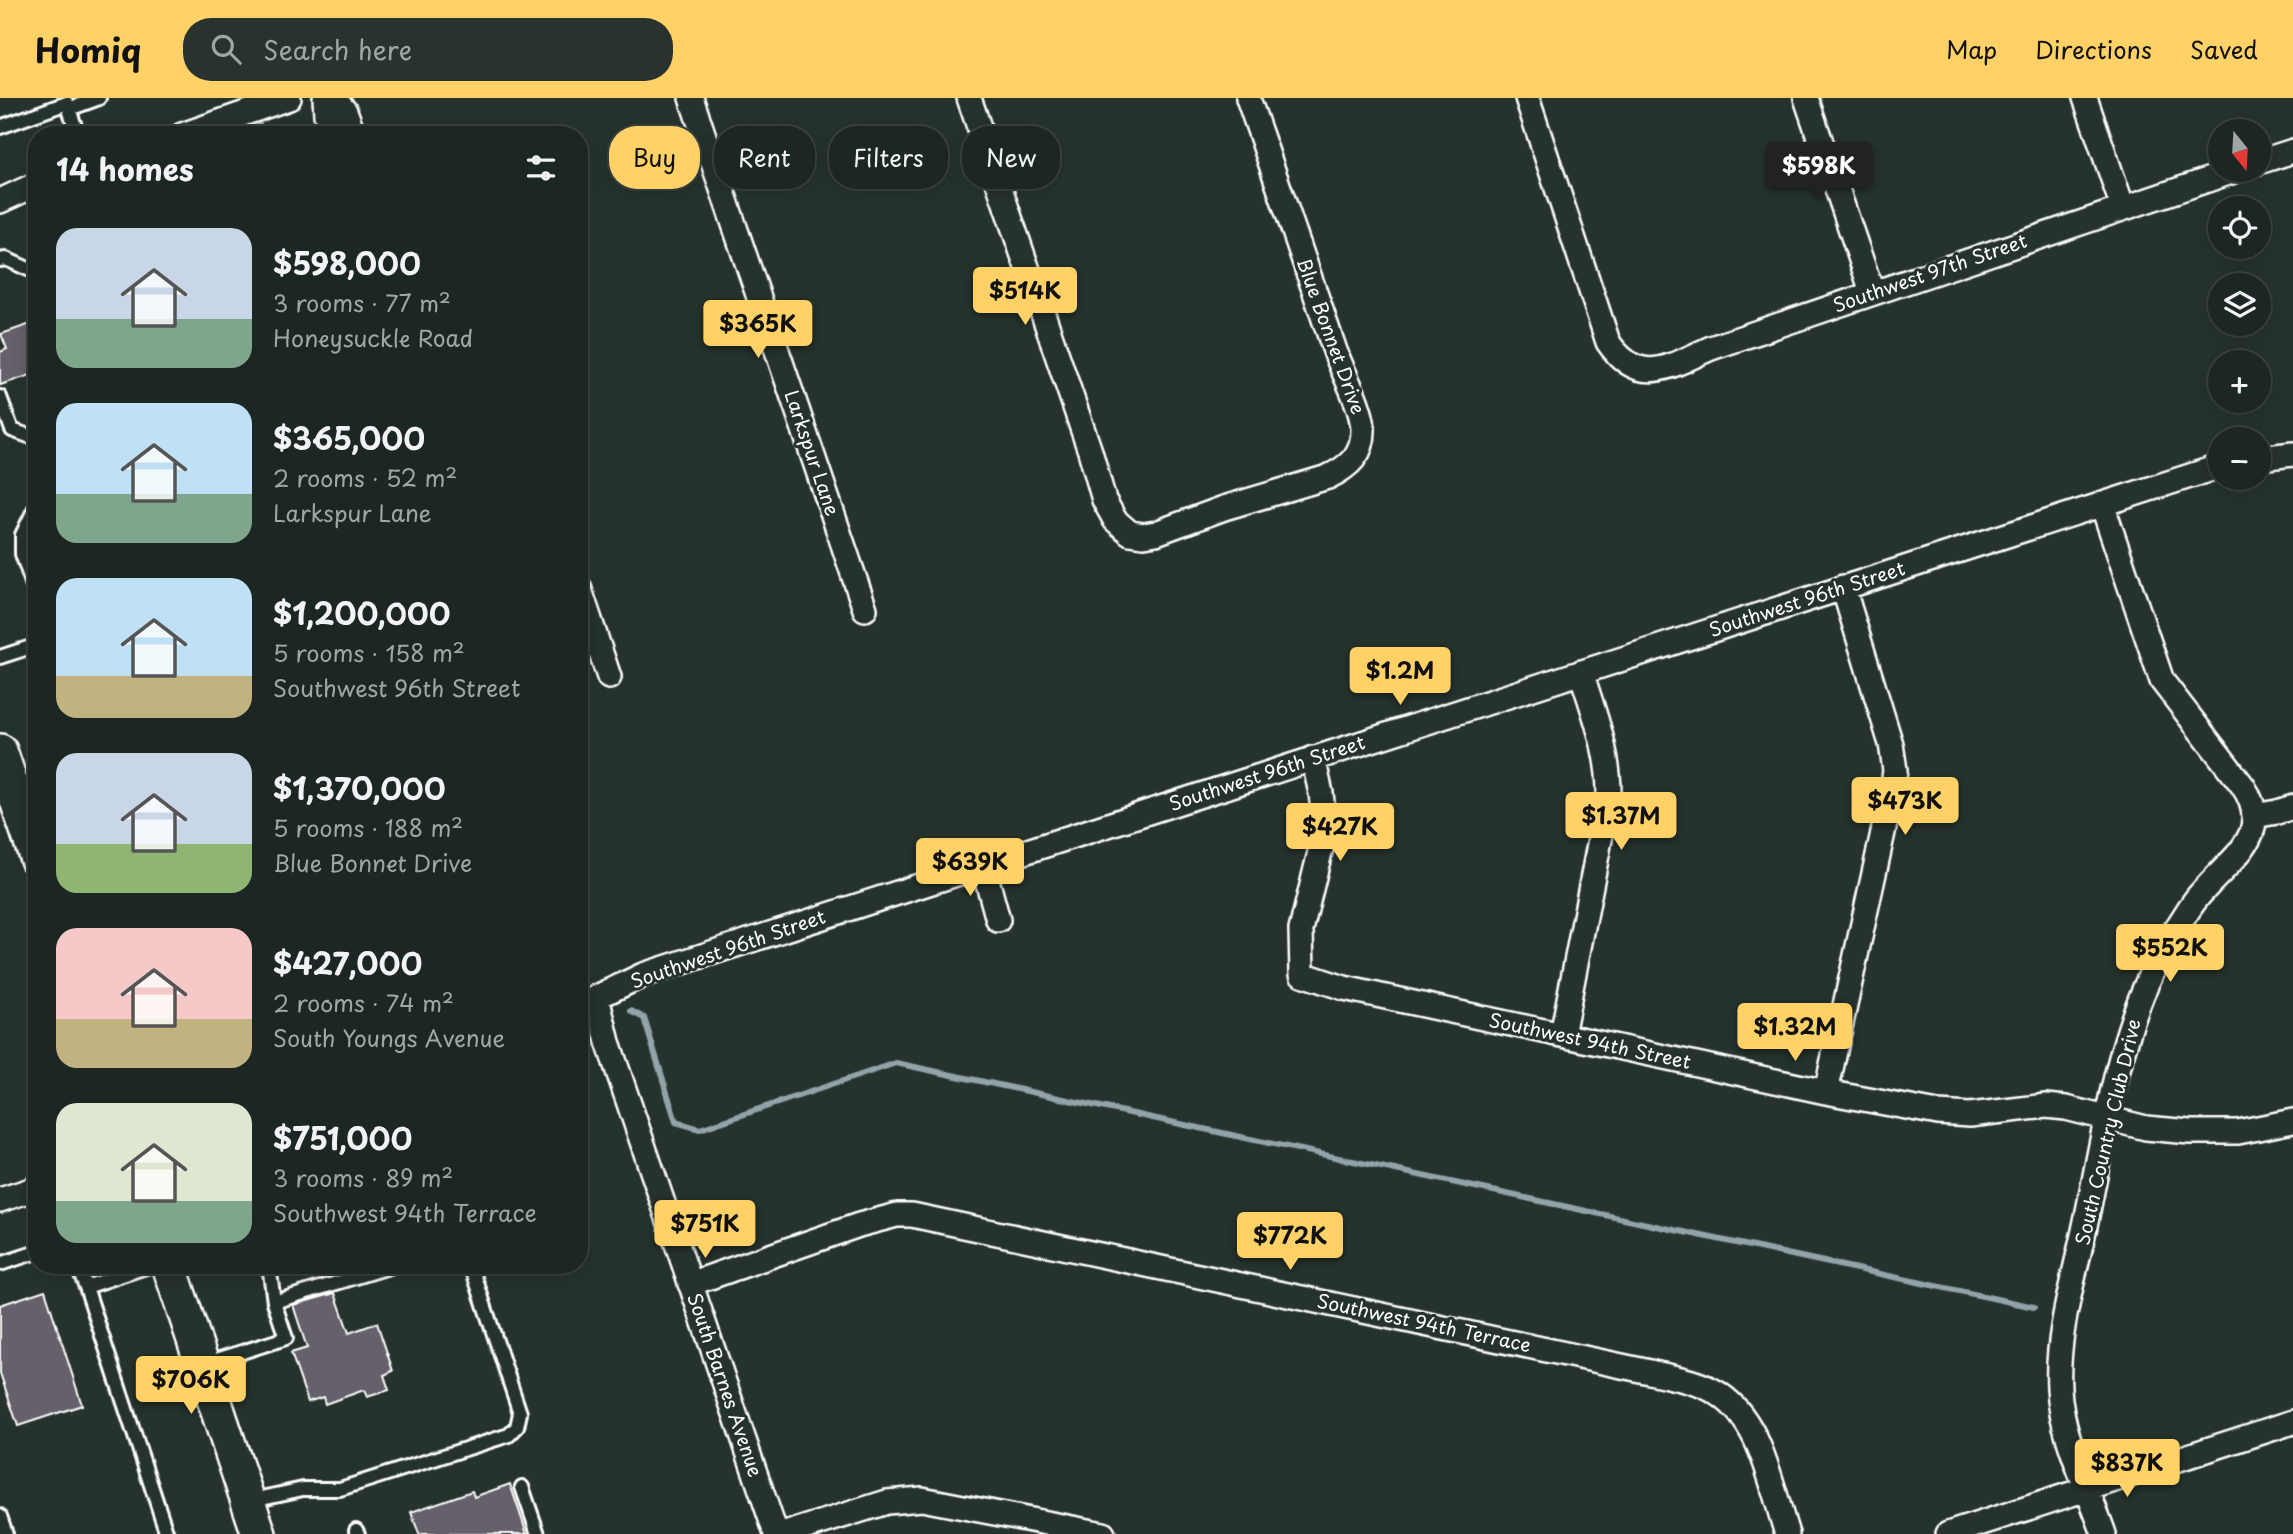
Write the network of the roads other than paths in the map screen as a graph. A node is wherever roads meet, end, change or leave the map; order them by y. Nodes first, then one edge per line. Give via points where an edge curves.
1 (99, 98) edge
2 (325, 98) edge
3 (333, 98) edge
4 (691, 98) edge
5 (969, 98) edge
6 (1248, 98) edge
7 (1527, 98) edge
8 (1806, 98) edge
9 (2085, 98) edge
10 (284, 100) edge
11 (67, 103) edge
12 (75, 126) edge
13 (208, 126) edge
14 (331, 126) edge
15 (351, 126) edge
16 (0, 127) edge
17 (2293, 151) edge
18 (2272, 158) edge
19 (2208, 180) edge
20 (28, 188) edge
21 (0, 201) edge
22 (2123, 208) junction
23 (0, 260) edge
24 (28, 270) edge
25 (1872, 292) junction
26 (0, 397) edge
27 (28, 436) edge
28 (2293, 454) edge
29 (2271, 457) edge
30 (2208, 470) edge
31 (2102, 504) junction
32 (28, 523) edge
33 (28, 571) edge
34 (1843, 587) junction
35 (865, 609) dead end
36 (588, 614) edge
37 (28, 648) edge
38 (0, 657) edge
39 (1581, 672) junction
40 (609, 677) dead end
41 (0, 751) edge
42 (1313, 758) junction
43 (2293, 807) edge
44 (2254, 816) junction
45 (28, 833) edge
46 (983, 865) junction
47 (998, 920) dead end
48 (597, 997) joint
49 (1562, 1035) junction
50 (1826, 1092) junction
51 (2108, 1118) junction
52 (2293, 1121) edge
53 (28, 1191) edge
54 (0, 1200) edge
55 (28, 1255) edge
56 (0, 1264) edge
57 (81, 1274) edge
58 (125, 1274) edge
59 (172, 1274) edge
60 (270, 1274) edge
61 (366, 1274) edge
62 (474, 1274) edge
63 (690, 1283) junction
64 (86, 1287) junction
65 (274, 1302) junction
66 (202, 1365) junction
67 (2293, 1422) edge
68 (523, 1487) dead end
69 (2088, 1489) junction
70 (0, 1516) edge
71 (253, 1523) edge
72 (6, 1534) edge
73 (167, 1534) edge
74 (538, 1534) edge
75 (776, 1534) edge
76 (785, 1534) edge
77 (1103, 1534) edge
78 (1787, 1534) edge
79 (1948, 1534) edge
80 (2104, 1534) edge

1 - 11 lane
2 - 14 street
3 - 15 street
4 - 35 street, Larkspur Lane
5 - 6 street, Blue Bonnet Drive via 1104,500 1124,528 1138,535 1328,477 1344,469 1360,450 1361,417
7 - 25 street, Southwest 97th Street via 1608,342 1625,362 1660,370
8 - 25 street
9 - 22 street
10 - 13 street
11 - 12 lane
11 - 16 lane
17 - 18 street
19 - 22 street, Southwest 97th Street
20 - 21 street
22 - 25 street, Southwest 97th Street
23 - 24 lane
26 - 27 lane via 12,430
28 - 29 street
30 - 31 street, Southwest 96th Street
31 - 34 street, Southwest 96th Street
31 - 44 street via 2162,681 2243,786
32 - 33 lane via 22,535
34 - 39 street, Southwest 96th Street
34 - 50 street via 1885,721 1895,770
36 - 40 street
37 - 38 lane
39 - 42 street, Southwest 96th Street
39 - 49 street via 1604,742 1609,793
41 - 45 main road
42 - 46 street, Southwest 96th Street
42 - 49 street, Southwest 94th Street via 1321,793 1323,840 1301,930 1302,974 1344,988
43 - 44 street
44 - 51 street, South Country Club Drive via 2246,846 2201,892 2146,983 2123,1047
46 - 47 street
46 - 48 street, Southwest 96th Street via 643,975
48 - 63 street, South Barnes Avenue
49 - 50 street, Southwest 94th Street
50 - 51 street, Southwest 94th Street via 1938,1113 1970,1115 2046,1106
51 - 52 street, Southwest 94th Street via 2190,1132 2238,1132
51 - 69 street, South Country Club Drive via 2067,1312 2059,1372 2062,1412
53 - 54 street
55 - 56 lane
57 - 64 lane
58 - 64 lane
59 - 66 main road
60 - 65 lane
61 - 65 lane
62 - 71 lane via 520,1413 517,1427 509,1435 340,1489 303,1489
63 - 75 street, South Barnes Avenue
63 - 78 street, Southwest 94th Terrace via 859,1225 912,1215 1650,1372 1713,1390 1742,1417 1761,1455
64 - 73 lane
65 - 66 lane via 286,1338
66 - 71 main road
67 - 69 street
68 - 74 lane
69 - 79 street
69 - 80 street, South Country Club Drive
70 - 72 lane
76 - 77 street via 902,1499

